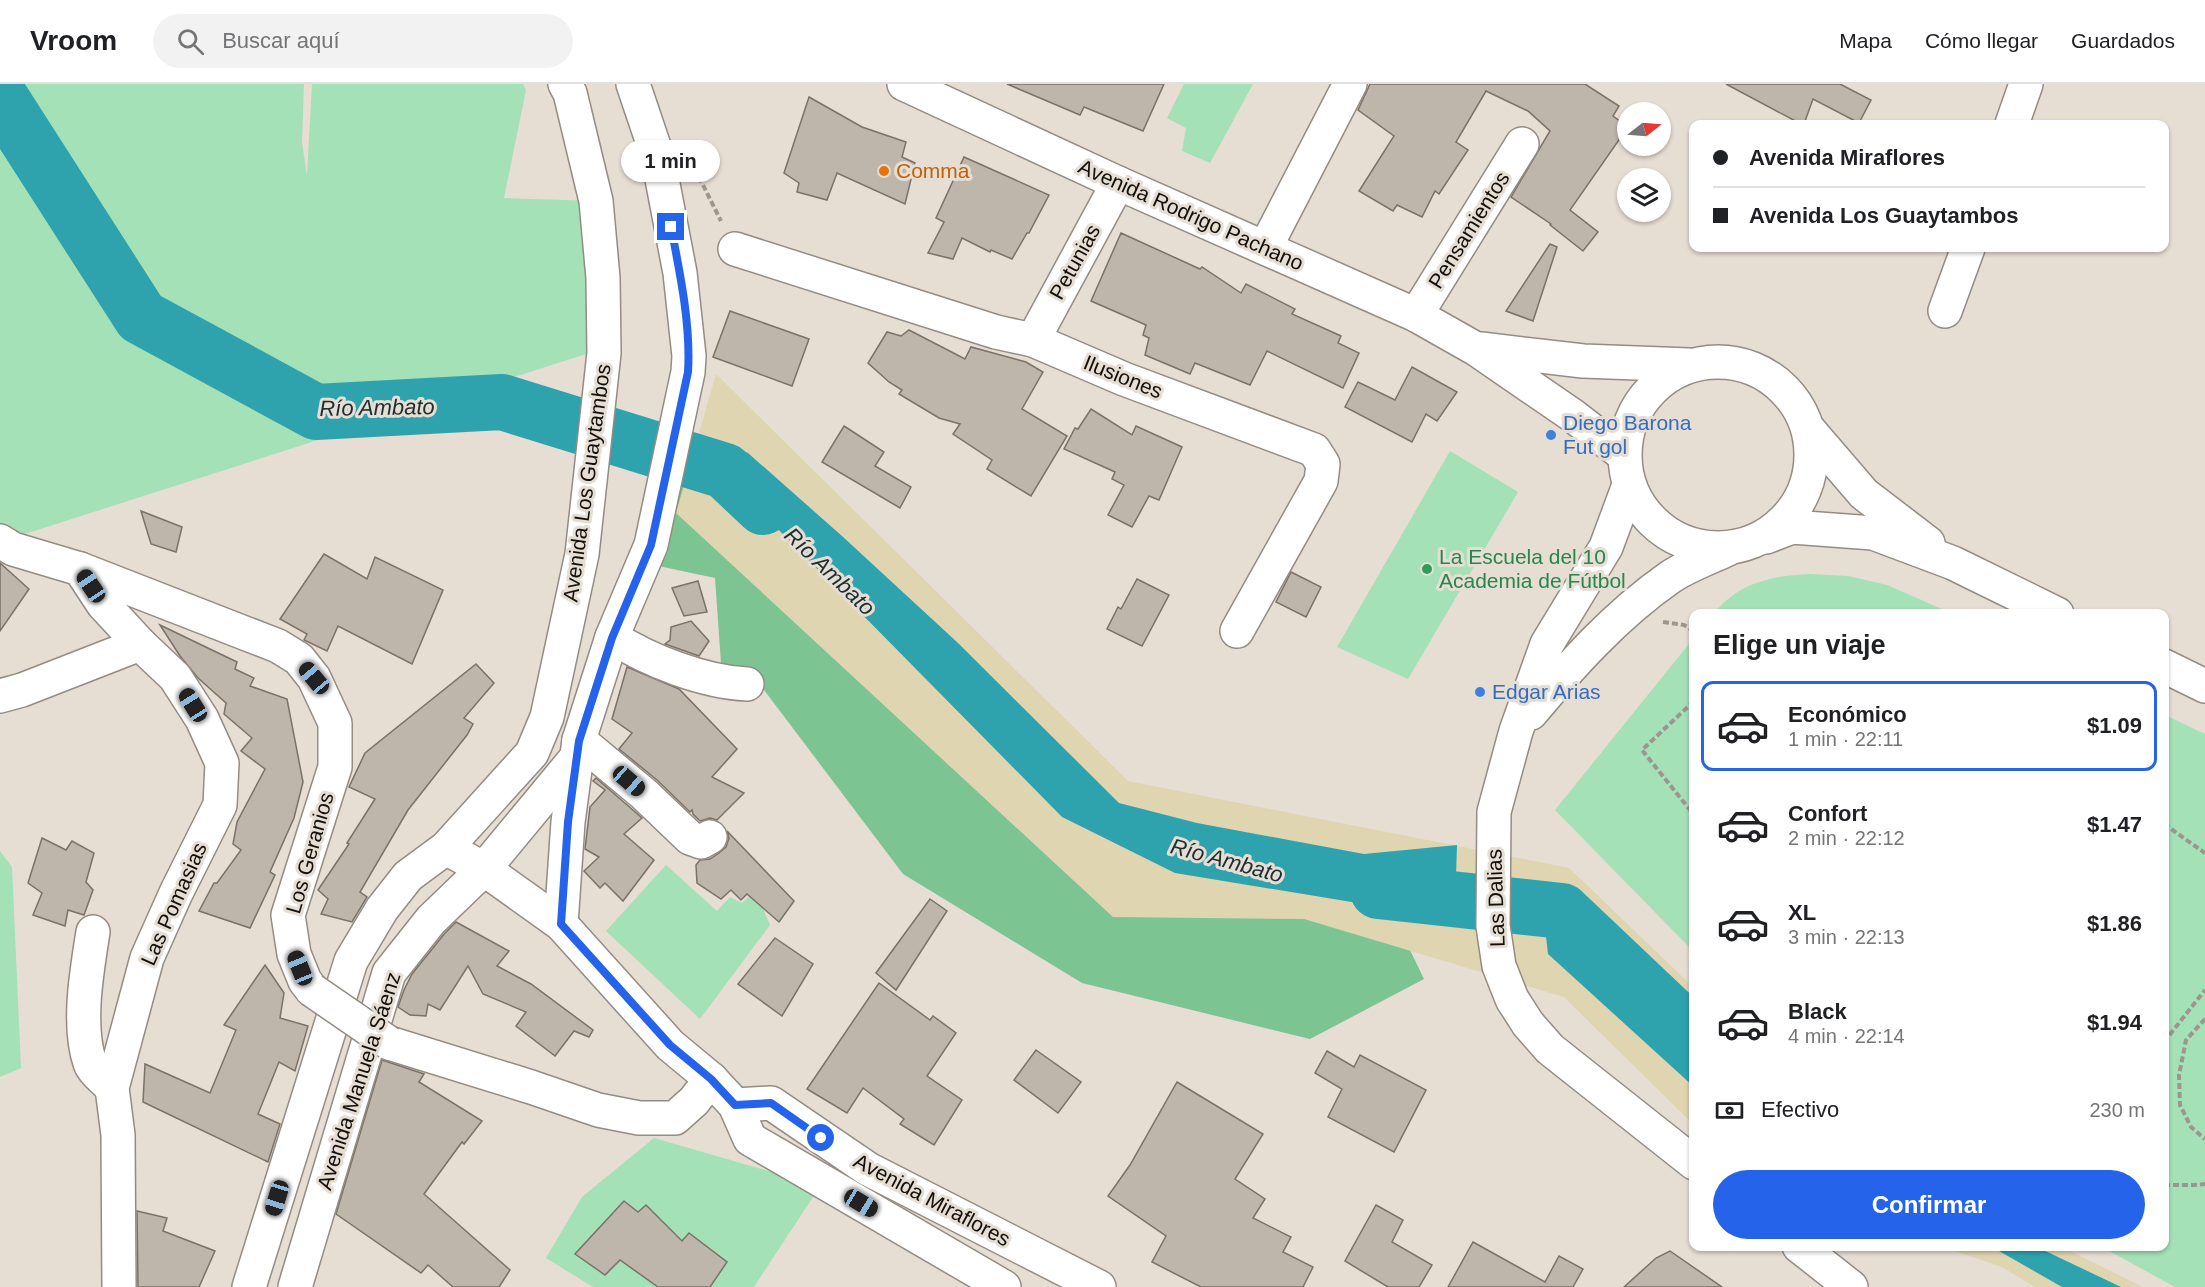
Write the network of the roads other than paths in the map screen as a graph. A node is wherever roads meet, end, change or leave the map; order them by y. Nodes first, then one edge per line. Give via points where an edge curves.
1 (633, 84) edge
2 (904, 84) edge
3 (1350, 84) edge
4 (2026, 84) edge
5 (574, 87) edge
6 (2013, 120) edge
7 (1522, 144) dead end
8 (1118, 183) junction
9 (1265, 248) junction
10 (735, 249) road end
11 (1967, 252) edge
12 (1945, 310) dead end
13 (1416, 315) junction
14 (1033, 340) junction
15 (1476, 349) junction
16 (1689, 365) junction
17 (1809, 430) junction
18 (1627, 470) junction
19 (1764, 538) junction
20 (0, 541) edge
21 (1728, 549) junction
22 (1953, 562) junction
23 (80, 569) junction
24 (2047, 609) edge
25 (1237, 631) dead end
26 (612, 638) junction
27 (140, 644) junction
28 (2169, 668) edge
29 (747, 684) dead end
30 (2205, 686) edge
31 (0, 696) edge
32 (1516, 730) junction
33 (577, 749) junction
34 (710, 837) dead end
35 (446, 848) junction
36 (484, 869) junction
37 (561, 924) junction
38 (93, 932) dead end
39 (711, 1079) junction
40 (112, 1088) junction
41 (735, 1105) junction
42 (1689, 1158) edge
43 (1805, 1251) edge
44 (119, 1287) edge
45 (249, 1287) edge
46 (295, 1287) edge
47 (1004, 1287) edge
48 (1099, 1287) edge
49 (1851, 1287) edge

1 - 26 main road via 658,158 680,273 689,356 651,545
2 - 8 main road, Avenida Rodrigo Pachano
3 - 9 main road
4 - 6 main road
5 - 35 main road, Avenida Los Guaytambos via 596,201 603,278 604,353 582,554 547,717 532,753
7 - 13 main road, Pensamientos
8 - 9 main road, Avenida Rodrigo Pachano
8 - 14 main road, Petunias
9 - 13 main road, Avenida Rodrigo Pachano
10 - 14 main road, Ilusiones via 996,332
11 - 12 main road
13 - 15 main road, Avenida Rodrigo Pachano
14 - 25 main road, Ilusiones via 1124,379 1314,450 1323,464 1321,481
15 - 16 main road, Avenida Rodrigo Pachano via 1583,361
15 - 18 main road, Avenida Rodrigo Pachano via 1572,415
16 - 17 main road via 1719,360 1748,366 1775,380 1796,402
16 - 18 main road via 1663,379 1642,399 1629,426
17 - 19 main road via 1812,461 1805,492 1788,518
17 - 22 main road via 1864,494
18 - 21 main road via 1644,513 1667,534 1696,546
18 - 32 main road, Las Dalias via 1606,547 1547,644
19 - 21 main road
19 - 22 main road via 1792,527 1873,533
20 - 23 main road, Los Geranios via 13,549
21 - 32 main road, Las Dalias via 1671,576 1621,616 1566,671
22 - 24 main road
23 - 27 main road, Las Pomasias via 103,604
23 - 39 main road, Los Geranios, bridge via 278,646 298,659 314,678 335,723 335,767 288,915 294,954 312,990 389,1043 598,1110 639,1118 675,1118
26 - 29 main road via 690,673
26 - 33 main road
27 - 31 main road
27 - 40 main road, Las Pomasias via 175,676 202,719 222,763 220,805 147,958
28 - 30 main road
32 - 42 main road, Las Dalias via 1494,812 1493,926 1499,966 1512,999 1550,1049
33 - 34 main road via 636,787 690,838 701,842
33 - 36 main road
33 - 37 main road
35 - 36 main road, Avenida Miraflores
35 - 45 main road, Avenida Manuela Sáenz via 408,876 382,909 351,961
36 - 37 main road, Avenida Miraflores
36 - 46 main road, Avenida Manuela Sáenz via 431,920 389,973
37 - 39 main road, Avenida Miraflores via 670,1045
38 - 40 main road via 83,996 86,1040 90,1065
39 - 41 main road, Avenida Miraflores
40 - 44 main road, Las Pomasias via 118,1135
41 - 47 main road, Avenida Miraflores via 750,1139
41 - 48 main road, Avenida Miraflores via 771,1103 868,1169
43 - 49 main road

